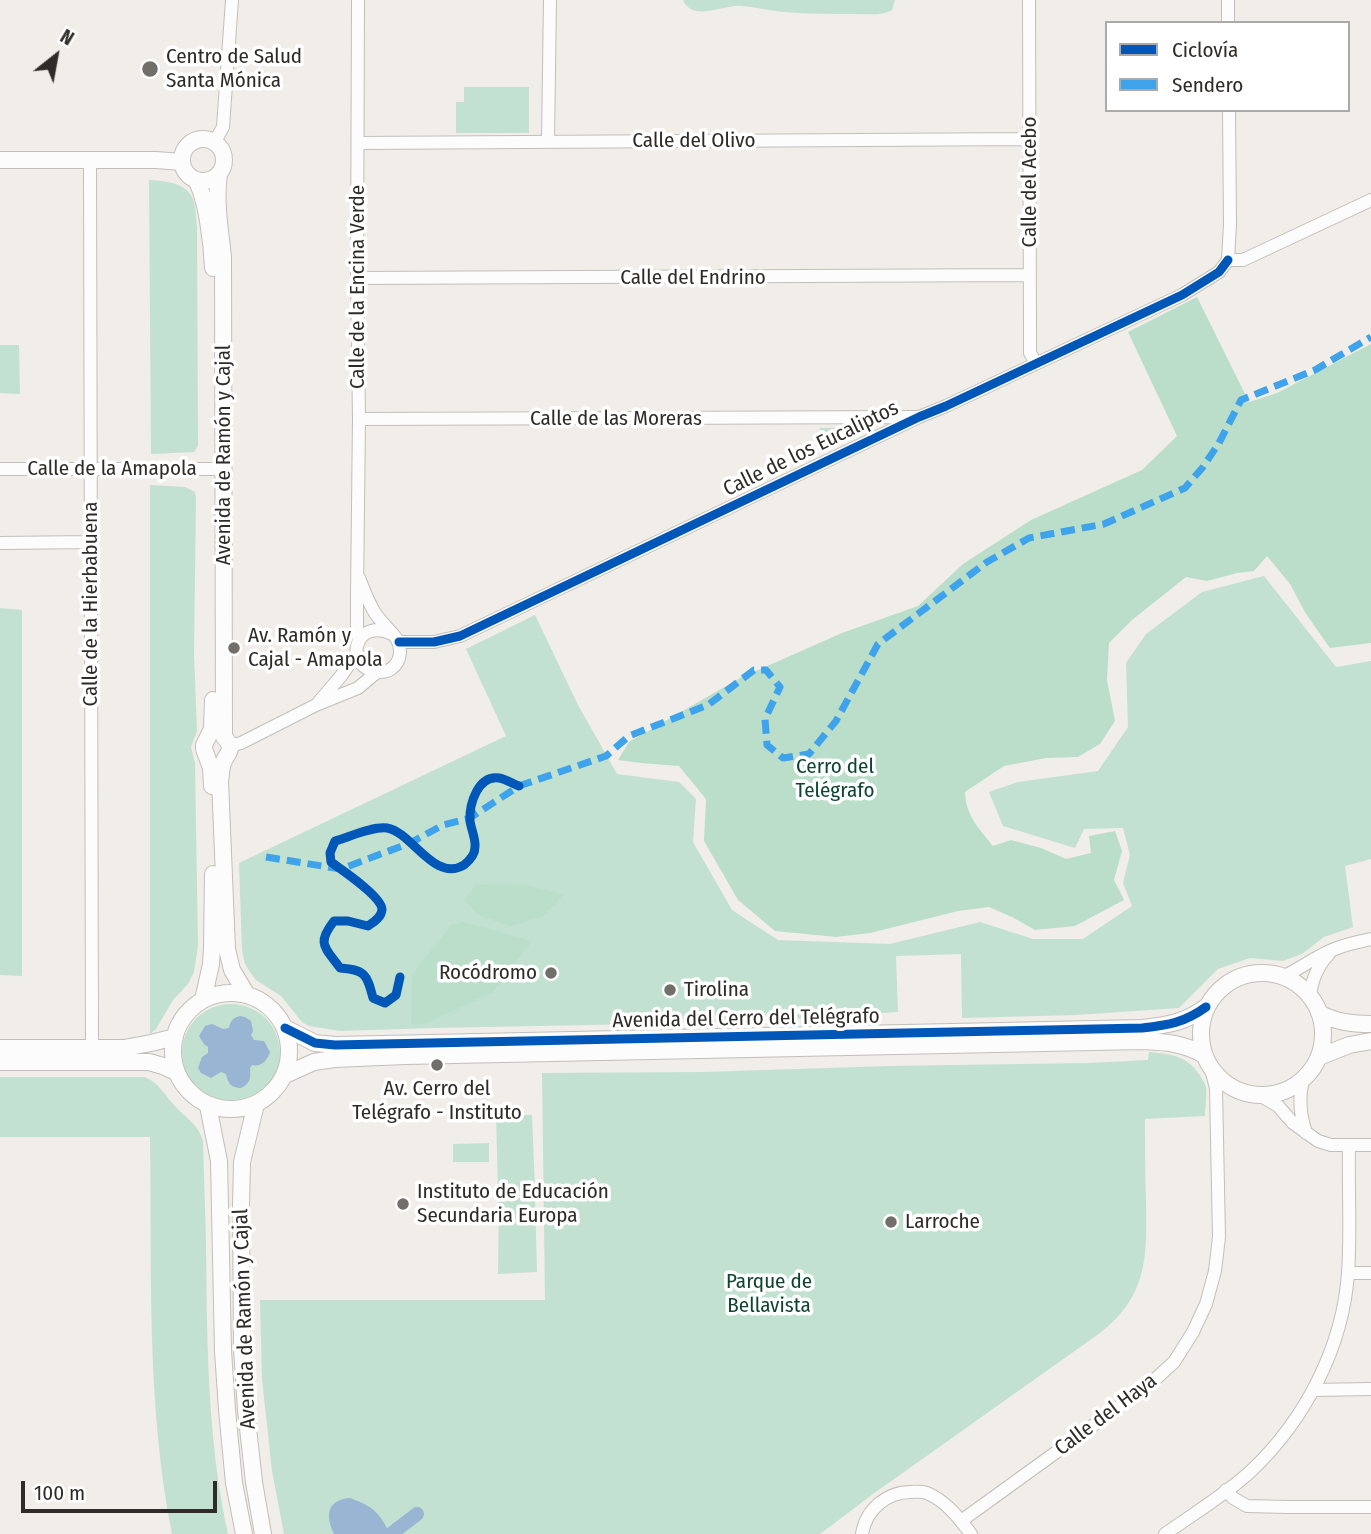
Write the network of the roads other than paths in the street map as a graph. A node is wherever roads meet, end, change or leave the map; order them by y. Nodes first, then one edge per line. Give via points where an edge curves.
1 (232, 0) edge
2 (358, 0) edge
3 (550, 0) edge
4 (1029, 0) edge
5 (1228, 0) edge
6 (1228, 21) edge
7 (1229, 112) edge
8 (1030, 139) junction
9 (548, 141) junction
10 (214, 143) junction
11 (358, 143) junction
12 (0, 160) edge
13 (90, 160) junction
14 (182, 162) junction
15 (219, 174) junction
16 (196, 180) junction
17 (1371, 200) edge
18 (1228, 260) junction
19 (1030, 275) junction
20 (357, 278) junction
21 (1036, 363) junction
22 (872, 416) junction
23 (919, 417) junction
24 (359, 419) junction
25 (880, 435) junction
26 (0, 469) edge
27 (91, 469) junction
28 (219, 469) junction
29 (91, 542) junction
30 (0, 543) edge
31 (358, 575) junction
32 (395, 638) junction
33 (358, 647) junction
34 (376, 673) junction
35 (316, 705) junction
36 (219, 747) junction
37 (1371, 939) edge
38 (1334, 949) junction
39 (1284, 976) junction
40 (247, 995) junction
41 (1310, 996) junction
42 (203, 1000) junction
43 (1206, 1007) junction
44 (1319, 1013) junction
45 (1371, 1024) edge
46 (285, 1028) junction
47 (175, 1037) junction
48 (1371, 1041) edge
49 (0, 1048) edge
50 (92, 1048) junction
51 (1318, 1057) junction
52 (0, 1062) edge
53 (1207, 1062) junction
54 (176, 1072) junction
55 (285, 1075) junction
56 (1303, 1080) junction
57 (1261, 1096) junction
58 (256, 1104) junction
59 (208, 1107) junction
60 (1306, 1134) junction
61 (1349, 1145) junction
62 (1371, 1145) edge
63 (1371, 1272) edge
64 (1348, 1273) junction
65 (1371, 1389) edge
66 (1313, 1390) junction
67 (1226, 1490) junction
68 (1371, 1507) edge
69 (961, 1521) junction
70 (244, 1534) edge
71 (263, 1534) edge
72 (863, 1534) edge
73 (971, 1534) edge
74 (1165, 1534) edge

1 - 10 street via 223,127
2 - 11 street, Calle de la Encina Verde
3 - 9 street
4 - 8 street, Calle del Acebo
5 - 6 street
7 - 18 street
8 - 9 street, Calle del Olivo
8 - 19 street, Calle del Acebo
9 - 11 street, Calle del Olivo
10 - 14 street via 204,139 192,142 184,150
10 - 15 street via 223,154
11 - 20 street, Calle de la Encina Verde
12 - 13 street
13 - 14 street
13 - 27 street, Calle de la Hierbabuena
14 - 16 street via 186,173
15 - 16 street
15 - 28 street, Avenida de Ramón y Cajal via 223,257
16 - 28 street, Avenida de Ramón y Cajal via 202,190 212,257
17 - 18 street, Calle de los Eucaliptos via 1243,260
18 - 21 street, Calle de los Eucaliptos via 1219,272 1182,295
19 - 20 street, Calle del Endrino
19 - 21 street, Calle del Acebo via 1030,353
20 - 24 street, Calle de la Encina Verde
21 - 23 street, Calle de los Eucaliptos
22 - 23 street, Calle de las Moreras
22 - 24 street, Calle de las Moreras
22 - 25 street via 881,428
23 - 25 street, Calle de los Eucaliptos
24 - 31 street, Calle de la Encina Verde
25 - 32 street, Calle de los Eucaliptos via 460,636 435,642
26 - 27 street, Calle de la Amapola
27 - 28 street, Calle de la Amapola
27 - 29 street, Calle de la Hierbabuena
28 - 36 street, Avenida de Ramón y Cajal via 212,729
29 - 30 street
29 - 50 street, Calle de la Hierbabuena
31 - 32 street, Calle de la Encina Verde via 375,612
31 - 33 street, Calle de la Encina Verde
32 - 33 street via 385,630 370,631
32 - 34 street via 400,657 391,669
33 - 34 street via 360,663
33 - 35 street
34 - 35 street via 358,688
35 - 36 street via 241,743
36 - 40 street, Avenida de Ramón y Cajal via 227,949 232,970
36 - 42 street, Avenida de Ramón y Cajal via 211,768 212,948
37 - 38 street
38 - 39 street
38 - 41 street via 1321,962
39 - 41 street
39 - 43 street via 1261,972 1239,977 1219,989
40 - 42 street via 232,993
40 - 46 street via 270,1007
41 - 44 street
42 - 47 street via 185,1016
43 - 46 street, Avenida del Cerro del Telégrafo via 1176,1023 1142,1028 928,1033 335,1045 315,1043
43 - 53 street via 1200,1039
44 - 45 street via 1350,1024
44 - 51 street via 1323,1037
46 - 55 street via 289,1060
47 - 50 street via 124,1048
47 - 54 street
48 - 51 street
49 - 50 street
51 - 56 street
52 - 54 street via 149,1062
53 - 55 street, Avenida del Cerro del Telégrafo via 1188,1047 1143,1041 405,1056 314,1062
53 - 57 street via 1226,1084
53 - 69 street, Calle del Haya via 1216,1088 1219,1237 1206,1304 1193,1332 1174,1362 1149,1385
54 - 59 street
55 - 58 street via 268,1097
56 - 57 street
56 - 60 street via 1299,1094
57 - 60 street
58 - 59 street via 234,1110
58 - 71 street, Avenida de Ramón y Cajal via 242,1162 242,1349
59 - 70 street, Avenida de Ramón y Cajal via 219,1161 223,1351 234,1483
60 - 61 street via 1331,1145
61 - 62 street
61 - 64 street
63 - 64 street
64 - 66 street via 1336,1335
65 - 66 street
66 - 67 street via 1273,1448
67 - 68 street via 1247,1506
67 - 74 street
69 - 72 street via 945,1503 925,1492 903,1492 872,1509
69 - 73 street

